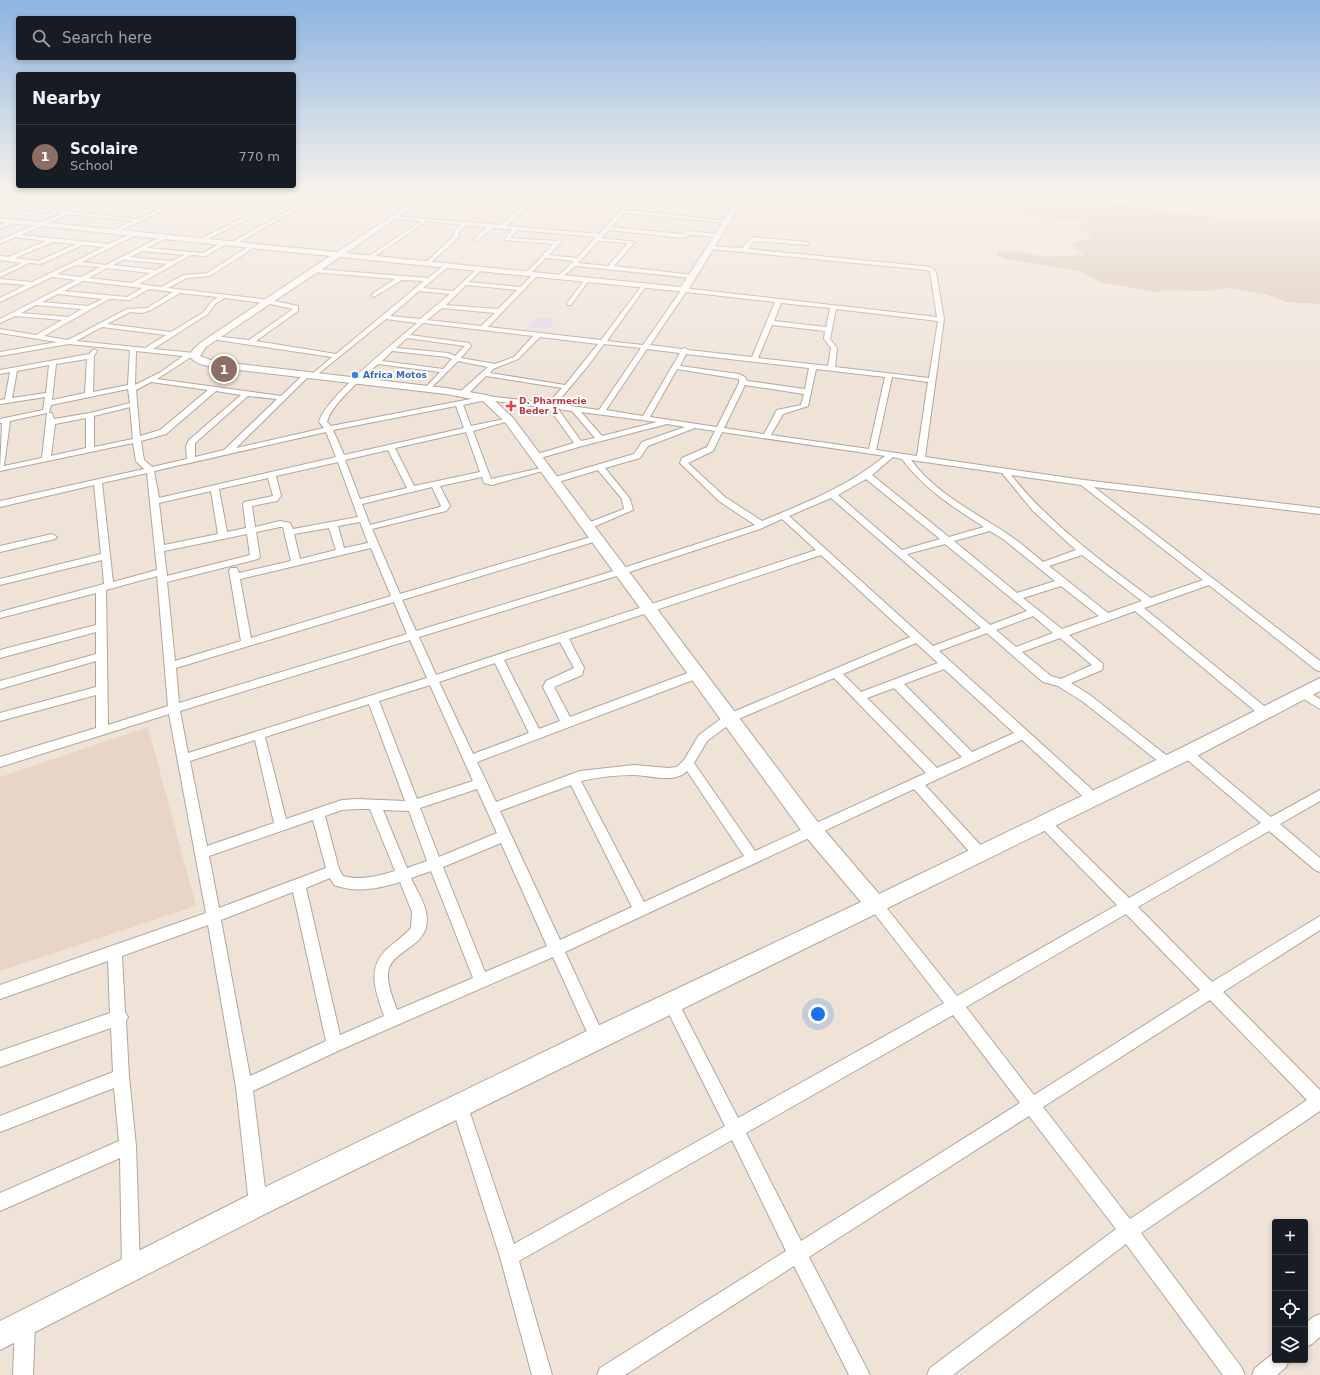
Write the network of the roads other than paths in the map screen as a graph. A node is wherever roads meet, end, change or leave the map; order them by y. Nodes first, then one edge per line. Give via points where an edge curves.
1 (2, 258) edge
2 (50, 258) edge
3 (86, 258) edge
4 (126, 258) edge
5 (128, 258) edge
6 (182, 258) edge
7 (234, 258) edge
8 (333, 258) edge
9 (371, 258) edge
10 (433, 258) edge
11 (543, 258) edge
12 (557, 258) edge
13 (580, 258) edge
14 (618, 258) edge
15 (703, 258) edge
16 (824, 258) edge
17 (9, 259) joint
18 (28, 262) junction
19 (577, 262) junction
20 (76, 263) junction
21 (173, 263) junction
22 (427, 264) junction
23 (446, 266) junction
24 (17, 267) junction
25 (108, 267) junction
26 (610, 267) junction
27 (479, 269) junction
28 (316, 270) junction
29 (157, 272) junction
30 (2, 273) edge
31 (54, 274) junction
32 (532, 274) junction
33 (692, 276) junction
34 (560, 277) junction
35 (401, 278) junction
36 (83, 279) junction
37 (429, 280) junction
38 (586, 280) junction
39 (0, 281) edge
40 (465, 283) junction
41 (32, 284) junction
42 (134, 285) junction
43 (643, 286) junction
44 (148, 287) junction
45 (161, 289) junction
46 (418, 289) junction
47 (522, 289) junction
48 (684, 290) junction
49 (178, 291) junction
50 (57, 292) junction
51 (454, 293) junction
52 (374, 295) dead end
53 (224, 296) junction
54 (107, 298) junction
55 (0, 300) edge
56 (779, 301) junction
57 (270, 302) junction
58 (35, 303) junction
59 (569, 304) dead end
60 (441, 306) junction
61 (834, 307) junction
62 (87, 308) junction
63 (498, 311) junction
64 (13, 314) junction
65 (385, 317) junction
66 (940, 319) junction
67 (68, 320) junction
68 (0, 321) edge
69 (422, 321) junction
70 (771, 323) junction
71 (100, 325) junction
72 (483, 328) junction
73 (829, 329) junction
74 (0, 331) edge
75 (12, 333) junction
76 (172, 334) junction
77 (539, 334) junction
78 (0, 335) edge
79 (405, 336) junction
80 (37, 337) junction
81 (214, 338) junction
82 (604, 341) junction
83 (69, 342) junction
84 (251, 342) junction
85 (98, 346) junction
86 (646, 346) junction
87 (391, 349) junction
88 (685, 350) junction
89 (139, 351) junction
90 (0, 354) edge
91 (192, 355) junction
92 (90, 356) junction
93 (337, 356) junction
94 (457, 358) junction
95 (756, 358) junction
96 (376, 362) junction
97 (53, 363) junction
98 (813, 365) junction
99 (494, 366) junction
100 (675, 367) junction
101 (831, 368) junction
102 (14, 370) junction
103 (445, 371) junction
104 (0, 372) edge
105 (484, 374) junction
106 (889, 374) junction
107 (309, 375) junction
108 (150, 380) junction
109 (932, 380) junction
110 (355, 381) junction
111 (743, 383) junction
112 (567, 387) junction
113 (132, 388) junction
114 (214, 389) junction
115 (428, 389) junction
116 (808, 392) junction
117 (50, 394) junction
118 (246, 394) junction
119 (89, 395) junction
120 (282, 398) junction
121 (486, 398) junction
122 (461, 399) junction
123 (4, 402) edge
124 (133, 404) junction
125 (551, 405) junction
126 (48, 407) junction
127 (574, 408) junction
128 (601, 412) junction
129 (90, 415) junction
130 (646, 418) junction
131 (3, 420) edge
132 (508, 420) junction
133 (51, 422) junction
134 (670, 422) junction
135 (695, 426) junction
136 (329, 429) junction
137 (720, 429) junction
138 (469, 430) junction
139 (766, 436) junction
140 (600, 439) junction
141 (137, 440) junction
142 (579, 444) junction
143 (391, 448) junction
144 (90, 450) junction
145 (227, 452) junction
146 (872, 452) junction
147 (891, 455) junction
148 (537, 457) junction
149 (905, 457) junction
150 (341, 459) junction
151 (921, 459) junction
152 (46, 460) junction
153 (191, 460) junction
154 (0, 465) edge
155 (600, 467) junction
156 (0, 469) edge
157 (150, 469) junction
158 (546, 469) junction
159 (1004, 472) junction
160 (485, 474) junction
161 (272, 475) junction
162 (867, 475) junction
163 (555, 480) junction
164 (98, 481) junction
165 (1084, 483) junction
166 (435, 484) junction
167 (215, 488) junction
168 (412, 490) junction
169 (832, 495) junction
170 (155, 500) junction
171 (357, 502) junction
172 (0, 504) edge
173 (1320, 511) edge
174 (784, 516) junction
175 (365, 523) junction
176 (333, 525) junction
177 (762, 525) junction
178 (588, 526) junction
179 (991, 528) junction
180 (252, 530) junction
181 (289, 532) junction
182 (223, 536) junction
183 (52, 537) dead end
184 (597, 538) junction
185 (946, 541) junction
186 (374, 544) junction
187 (0, 549) edge
188 (160, 549) junction
189 (822, 551) junction
190 (1084, 551) junction
191 (341, 552) junction
192 (902, 553) junction
193 (106, 556) junction
194 (233, 563) junction
195 (296, 563) junction
196 (1042, 565) junction
197 (620, 572) junction
198 (162, 576) junction
199 (235, 577) junction
200 (1210, 581) junction
201 (0, 582) edge
202 (1062, 582) junction
203 (105, 587) junction
204 (1015, 597) junction
205 (397, 599) junction
206 (1150, 602) junction
207 (1137, 607) junction
208 (649, 609) junction
209 (1034, 612) junction
210 (0, 615) edge
211 (1107, 617) junction
212 (102, 627) junction
213 (988, 628) junction
214 (1061, 634) junction
215 (413, 636) junction
216 (563, 637) junction
217 (918, 638) junction
218 (247, 643) junction
219 (930, 650) junction
220 (1015, 651) junction
221 (0, 654) edge
222 (102, 656) junction
223 (498, 658) junction
224 (946, 664) junction
225 (170, 666) junction
226 (1320, 667) edge
227 (697, 674) junction
228 (835, 674) junction
229 (433, 680) junction
230 (1062, 683) junction
231 (897, 684) junction
232 (0, 685) edge
233 (102, 689) junction
234 (1314, 694) edge
235 (859, 697) junction
236 (373, 699) junction
237 (174, 709) junction
238 (1265, 713) junction
239 (0, 717) edge
240 (730, 718) junction
241 (567, 723) junction
242 (102, 731) junction
243 (259, 734) junction
244 (1023, 734) junction
245 (536, 735) junction
246 (1187, 752) junction
247 (971, 758) junction
248 (183, 759) junction
249 (469, 760) junction
250 (0, 762) edge
251 (1167, 762) junction
252 (688, 763) junction
253 (935, 774) junction
254 (574, 778) junction
255 (481, 783) junction
256 (916, 783) junction
257 (1320, 795) edge
258 (1093, 798) junction
259 (414, 804) junction
260 (374, 805) junction
261 (492, 809) junction
262 (318, 812) junction
263 (1044, 822) junction
264 (1270, 824) junction
265 (281, 825) junction
266 (814, 831) junction
267 (504, 836) junction
268 (202, 853) junction
269 (980, 854) junction
270 (753, 859) junction
271 (436, 864) junction
272 (1320, 866) edge
273 (333, 871) junction
274 (403, 875) junction
275 (298, 884) junction
276 (876, 905) junction
277 (1128, 906) junction
278 (642, 910) junction
279 (213, 917) junction
280 (1320, 922) edge
281 (556, 949) junction
282 (115, 952) junction
283 (482, 982) junction
284 (1211, 991) junction
285 (0, 992) edge
286 (671, 1003) junction
287 (955, 1006) junction
288 (120, 1018) junction
289 (393, 1020) junction
290 (597, 1038) junction
291 (335, 1045) junction
292 (0, 1059) edge
293 (121, 1077) junction
294 (244, 1087) junction
295 (1320, 1101) edge
296 (1032, 1106) junction
297 (460, 1107) junction
298 (0, 1124) edge
299 (736, 1129) junction
300 (128, 1146) junction
301 (0, 1202) edge
302 (258, 1204) junction
303 (1128, 1231) junction
304 (796, 1254) junction
305 (509, 1256) junction
306 (131, 1269) junction
307 (25, 1324) junction
308 (1320, 1324) edge
309 (1308, 1334) edge
310 (0, 1336) edge
311 (1276, 1363) edge
312 (23, 1375) edge
313 (542, 1375) edge
314 (607, 1375) edge
315 (860, 1375) edge
316 (937, 1375) edge
317 (1235, 1375) edge
318 (1262, 1375) edge

1 - 17 street
2 - 18 street via 42,262
3 - 20 street
4 - 25 street
5 - 21 street
6 - 21 street
7 - 45 street via 208,275 186,276
8 - 28 street
9 - 22 street
10 - 22 street
11 - 32 street
12 - 19 street
13 - 19 street
14 - 26 street
15 - 33 street
16 - 66 street via 931,269
17 - 18 street
18 - 24 street
19 - 26 street
19 - 34 street
20 - 25 street
20 - 31 street
21 - 29 street
22 - 23 street
23 - 27 street
23 - 37 street
24 - 30 street
24 - 31 street
25 - 29 street
25 - 36 street
26 - 33 street
27 - 32 street
27 - 40 street
28 - 35 street
28 - 57 street
29 - 42 street
31 - 36 street
31 - 41 street
32 - 34 street
32 - 47 street
33 - 48 street
34 - 38 street
35 - 37 street
35 - 52 street
36 - 42 street
36 - 50 street
37 - 46 street
38 - 43 street
38 - 59 street
39 - 41 street
40 - 47 street
40 - 51 street
41 - 55 street
42 - 44 street
43 - 48 street
43 - 82 street
44 - 45 street
44 - 54 street via 128,299
45 - 49 street
46 - 51 street
46 - 65 street
47 - 63 street
48 - 56 street
48 - 86 street
49 - 53 street
49 - 71 street via 149,309 128,310
50 - 54 street
50 - 58 street
51 - 60 street
53 - 57 street
53 - 76 street via 213,303 206,313
54 - 62 street
56 - 61 street
56 - 70 street
57 - 81 street
57 - 84 street via 297,308
58 - 62 street
58 - 64 street
60 - 63 street
60 - 69 street
61 - 66 street
61 - 73 street
62 - 67 street
63 - 72 street
64 - 67 street
64 - 68 street
65 - 69 street
65 - 93 street
66 - 109 street
67 - 80 street
69 - 72 street
69 - 79 street
70 - 73 street
70 - 95 street
71 - 76 street
71 - 83 street
72 - 77 street
73 - 101 street via 827,338 834,348
74 - 75 street
75 - 78 street
75 - 80 street
76 - 89 street
77 - 82 street
77 - 99 street via 516,358
79 - 87 street
79 - 94 street via 467,344
80 - 83 street
81 - 84 street
81 - 91 street
82 - 86 street
82 - 112 street
83 - 85 street
83 - 90 street
84 - 93 street
85 - 89 street
85 - 92 street
86 - 88 street
86 - 128 street
87 - 94 street
87 - 96 street
88 - 95 street
88 - 100 street
89 - 91 street
89 - 113 street via 131,363
91 - 107 street via 203,362
91 - 108 street
92 - 97 street
92 - 119 street
93 - 107 street
94 - 99 street via 466,362
94 - 103 street
95 - 98 street
96 - 103 street
96 - 110 street
97 - 102 street
97 - 117 street
98 - 101 street
98 - 116 street
99 - 105 street
100 - 111 street via 740,376
100 - 130 street
101 - 106 street
102 - 104 street
102 - 123 street
103 - 115 street
105 - 112 street
105 - 122 street
106 - 109 street
106 - 146 street
107 - 110 street
107 - 120 street
108 - 113 street
108 - 114 street
109 - 151 street
110 - 115 street
110 - 136 street via 325,414 323,422
111 - 116 street
111 - 137 street
112 - 125 street
113 - 119 street
113 - 124 street
114 - 118 street
114 - 141 street via 166,430
115 - 122 street
116 - 139 street via 804,406 780,412
117 - 123 street
117 - 126 street
118 - 120 street
118 - 153 street via 192,442
119 - 126 street
120 - 145 street
121 - 122 street
121 - 125 street
121 - 132 street
122 - 136 street
122 - 138 street
124 - 129 street
124 - 141 street
125 - 127 street
125 - 142 street
126 - 131 street
126 - 133 street
127 - 128 street
127 - 140 street
128 - 130 street
129 - 133 street
129 - 144 street
130 - 134 street
131 - 154 street
132 - 138 street
132 - 148 street
133 - 152 street
134 - 135 street
134 - 140 street
135 - 137 street
135 - 155 street via 645,444 637,456
136 - 145 street
136 - 150 street
137 - 139 street
137 - 177 street via 710,449 685,460 684,463 722,499
138 - 143 street
138 - 160 street
139 - 146 street
140 - 142 street
141 - 144 street
141 - 157 street via 140,461
142 - 148 street
143 - 150 street
143 - 168 street
144 - 152 street
145 - 153 street
146 - 147 street
147 - 149 street
147 - 162 street
148 - 158 street
149 - 151 street
149 - 179 street via 936,491
150 - 161 street
150 - 171 street
151 - 159 street
152 - 156 street
153 - 157 street
155 - 163 street
155 - 178 street via 626,499 629,510
157 - 164 street
157 - 170 street
158 - 160 street via 492,482 487,481
158 - 163 street
159 - 165 street
159 - 190 street via 1030,504
160 - 166 street
161 - 167 street
161 - 180 street via 277,496 274,499 247,504
162 - 169 street
162 - 185 street
163 - 178 street
164 - 172 street
164 - 193 street
165 - 173 street
165 - 200 street
166 - 168 street
166 - 175 street via 446,506 443,509
167 - 170 street
167 - 182 street
168 - 171 street
169 - 174 street
169 - 192 street
170 - 188 street
171 - 175 street
174 - 177 street
174 - 189 street
175 - 176 street
175 - 186 street
176 - 181 street
176 - 191 street
177 - 197 street
178 - 184 street
179 - 185 street
179 - 196 street
180 - 181 street via 280,524 287,525
180 - 182 street
180 - 194 street via 255,557
181 - 195 street
182 - 188 street
183 - 187 street
184 - 197 street
184 - 205 street
185 - 192 street
185 - 204 street
186 - 191 street
186 - 205 street
188 - 198 street
189 - 208 street
189 - 217 street
190 - 196 street
190 - 206 street
191 - 195 street
192 - 213 street
193 - 201 street
193 - 203 street
194 - 198 street
194 - 199 street
195 - 199 street
196 - 202 street
197 - 208 street
197 - 215 street
198 - 203 street
198 - 225 street
199 - 218 street
200 - 206 street
200 - 226 street
202 - 204 street
202 - 211 street
203 - 210 street
203 - 212 street
204 - 209 street
205 - 215 street
205 - 218 street
206 - 207 street
207 - 211 street
207 - 238 street
208 - 216 street
208 - 227 street
209 - 213 street
209 - 214 street
211 - 214 street
212 - 221 street
212 - 222 street
213 - 219 street
213 - 220 street
214 - 220 street
214 - 230 street via 1098,664 1098,667
215 - 229 street
215 - 237 street
216 - 223 street
216 - 241 street via 579,668 578,672 548,687
217 - 219 street
217 - 228 street
218 - 225 street
219 - 224 street
220 - 230 street via 1047,679
222 - 232 street
222 - 233 street
223 - 229 street
223 - 245 street
224 - 231 street
224 - 244 street
225 - 237 street
227 - 240 street
227 - 241 street
228 - 235 street
228 - 240 street
229 - 236 street
229 - 249 street
230 - 251 street via 1086,698
231 - 235 street
231 - 247 street
233 - 239 street
233 - 242 street
234 - 238 street
235 - 253 street
236 - 243 street
236 - 259 street
237 - 242 street
237 - 248 street
238 - 246 street
240 - 252 street via 703,738
240 - 266 street
241 - 245 street
242 - 250 street
243 - 248 street
243 - 265 street
244 - 247 street
244 - 258 street
245 - 249 street
246 - 251 street
246 - 264 street
247 - 253 street
248 - 268 street
249 - 255 street
251 - 258 street
252 - 254 street via 680,770 668,773 634,770
252 - 270 street
253 - 256 street
254 - 261 street
254 - 278 street
255 - 259 street
255 - 261 street
256 - 266 street
256 - 269 street
257 - 264 street
258 - 263 street
259 - 260 street
259 - 271 street
260 - 262 street via 351,804
260 - 274 street
261 - 267 street
262 - 265 street
262 - 273 street
263 - 269 street
263 - 277 street
264 - 272 street
264 - 277 street
265 - 268 street
266 - 270 street
266 - 276 street
267 - 271 street
267 - 281 street
268 - 279 street
269 - 276 street
270 - 278 street
271 - 274 street
271 - 283 street
273 - 274 street via 339,881 352,886
273 - 275 street
274 - 289 street via 419,912 419,926 415,934 383,964 380,976
275 - 279 street
275 - 291 street
276 - 286 street
276 - 287 street
277 - 284 street
277 - 287 street
278 - 281 street
279 - 282 street
279 - 294 street
280 - 284 street
281 - 283 street
281 - 290 street
282 - 285 street
282 - 288 street
283 - 289 street
284 - 295 street
284 - 296 street
286 - 290 street
286 - 299 street
287 - 296 street
287 - 299 street
288 - 292 street
288 - 293 street
289 - 291 street
290 - 297 street
291 - 294 street
293 - 298 street
293 - 300 street
294 - 302 street
295 - 303 street
296 - 303 street
296 - 304 street
297 - 302 street
297 - 305 street
299 - 304 street
299 - 305 street via 596,1210
300 - 301 street
300 - 306 street
302 - 306 street
303 - 316 street
303 - 317 street
304 - 314 street
304 - 315 street
305 - 313 street
306 - 307 street
307 - 310 street
307 - 312 street
308 - 309 street
311 - 318 street

